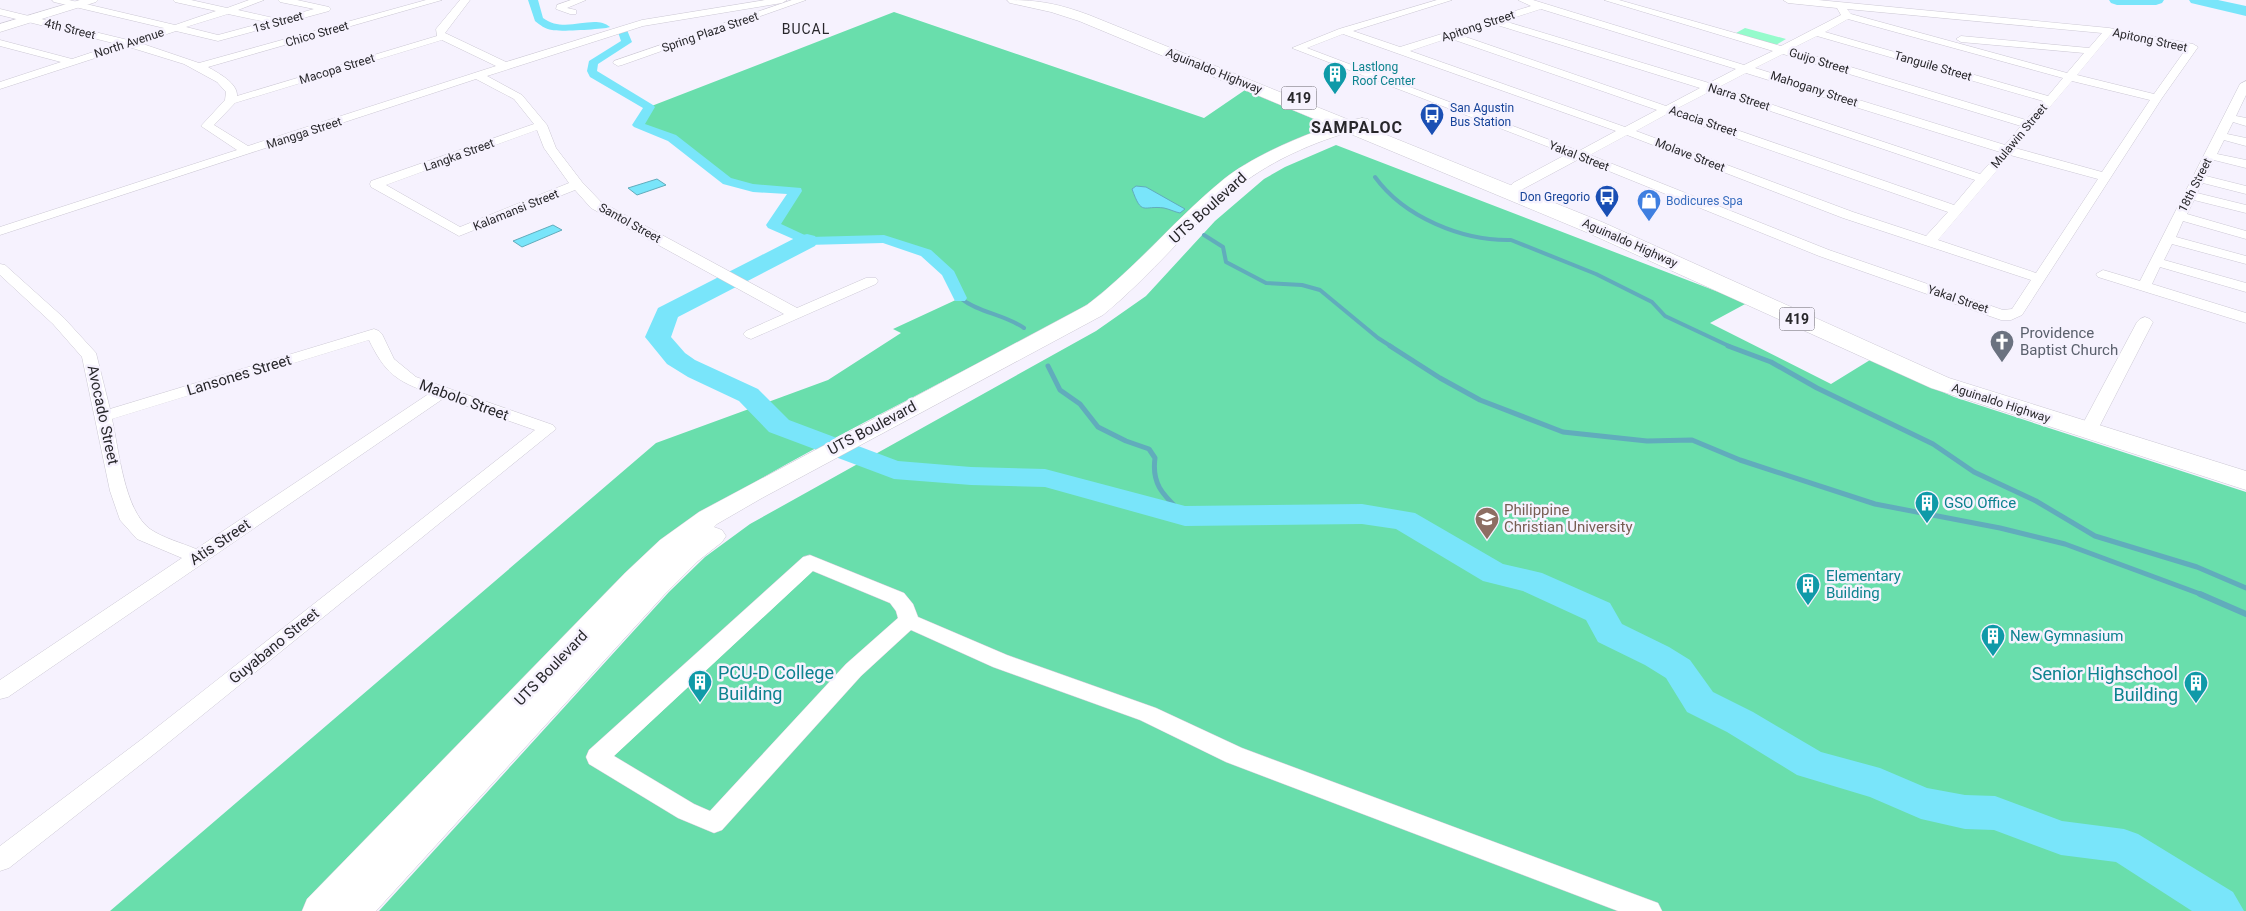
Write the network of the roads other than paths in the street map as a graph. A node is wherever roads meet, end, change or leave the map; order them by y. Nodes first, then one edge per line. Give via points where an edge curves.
1 (57, 0) edge
2 (92, 0) edge
3 (178, 0) edge
4 (259, 0) edge
5 (283, 0) edge
6 (437, 0) edge
7 (465, 0) edge
8 (581, 0) edge
9 (768, 0) edge
10 (782, 0) edge
11 (801, 0) edge
12 (1015, 0) edge
13 (1039, 0) edge
14 (1447, 0) edge
15 (1523, 0) edge
16 (1557, 0) edge
17 (1609, 0) edge
18 (1788, 0) edge
19 (747, 2) edge
20 (1840, 4) junction
21 (77, 5) junction
22 (1540, 6) junction
23 (723, 9) junction
24 (227, 11) junction
25 (0, 12) edge
26 (573, 12) dead end
27 (1846, 16) junction
28 (30, 19) junction
29 (1494, 21) junction
30 (278, 22) junction
31 (0, 28) edge
32 (174, 28) junction
33 (1343, 31) junction
34 (2109, 31) junction
35 (1815, 32) junction
36 (1450, 35) junction
37 (443, 37) junction
38 (1941, 42) junction
39 (0, 43) edge
40 (128, 43) junction
41 (1782, 50) junction
42 (1399, 51) junction
43 (2092, 51) junction
44 (72, 62) junction
45 (618, 63) dead end
46 (505, 66) junction
47 (197, 67) junction
48 (1747, 68) junction
49 (0, 75) edge
50 (477, 75) junction
51 (2070, 77) junction
52 (18, 80) junction
53 (0, 86) edge
54 (2245, 86) edge
55 (1709, 87) junction
56 (2157, 98) junction
57 (2050, 100) junction
58 (231, 101) junction
59 (2241, 103) edge
60 (1668, 109) junction
61 (2229, 118) junction
62 (2246, 122) edge
63 (2029, 124) junction
64 (541, 125) junction
65 (1356, 126) junction
66 (1626, 131) junction
67 (2220, 136) junction
68 (2246, 142) edge
69 (2007, 150) junction
70 (248, 151) junction
71 (1580, 155) junction
72 (2210, 156) junction
73 (2246, 164) edge
74 (2105, 177) junction
75 (2199, 178) junction
76 (1983, 179) junction
77 (376, 184) joint
78 (577, 185) junction
79 (1518, 189) junction
80 (2246, 190) edge
81 (2190, 195) junction
82 (2246, 209) edge
83 (1956, 210) junction
84 (2179, 216) junction
85 (0, 231) edge
86 (2246, 235) edge
87 (2168, 239) junction
88 (1929, 242) junction
89 (2246, 260) edge
90 (2157, 262) junction
91 (0, 268) edge
92 (2103, 274) dead end
93 (2038, 278) junction
94 (871, 281) dead end
95 (2144, 286) junction
96 (2246, 288) edge
97 (796, 314) junction
98 (2011, 315) joint
99 (2246, 318) edge
100 (2146, 322) dead end
101 (374, 334) joint
102 (751, 334) dead end
103 (440, 393) junction
104 (104, 416) junction
105 (2089, 427) junction
106 (547, 429) joint
107 (821, 463) junction
108 (2246, 471) edge
109 (2246, 481) edge
110 (198, 558) junction
111 (909, 621) junction
112 (0, 691) edge
113 (0, 860) edge
114 (320, 911) edge
115 (352, 911) edge
116 (1649, 911) edge

1 - 21 street
2 - 21 street
3 - 24 street
4 - 24 street, North Avenue
5 - 30 street, 1st Street via 326,9
6 - 47 street, Chico Street
7 - 37 street via 441,29
8 - 26 street via 560,7
9 - 19 street
10 - 23 street
11 - 45 street, Spring Plaza Street
12 - 65 main road, Aguinaldo Highway / 419 via 1084,18
13 - 65 main road, Aguinaldo Highway / 419 via 1089,14
14 - 33 street, Yakal Street
15 - 22 street, Mahogany Street
16 - 22 street, Apitong Street
17 - 41 street, Guijo Street
18 - 20 street, Apitong Street
19 - 23 street
20 - 27 street
20 - 34 street, Apitong Street
21 - 28 street
21 - 32 street
22 - 29 street, Apitong Street
22 - 48 street, Mahogany Street
23 - 46 street, Mangga Street via 666,17 622,28
24 - 30 street
24 - 32 street, North Avenue
25 - 28 street, 4th Street
27 - 35 street
27 - 38 street
28 - 31 street
28 - 40 street, 4th Street
29 - 36 street, Apitong Street
29 - 55 street, Narra Street
30 - 32 street, 1st Street via 218,38
32 - 40 street, North Avenue
33 - 42 street, Molave Street
33 - 71 street, Yakal Street via 1297,48
34 - 43 street, Mulawin Street
34 - 56 street, Apitong Street via 2193,47
35 - 41 street
35 - 57 street, Tanguile Street
36 - 42 street, Apitong Street
36 - 60 street, Acacia Street
37 - 46 street
37 - 58 street, Macopa Street
38 - 43 street via 1951,38
38 - 51 street
39 - 44 street
40 - 44 street, North Avenue
40 - 47 street, 4th Street via 169,54
41 - 48 street
41 - 63 street, Guijo Street
42 - 66 street, Molave Street
43 - 51 street, Mulawin Street
44 - 52 street, North Avenue
46 - 50 street, Mangga Street
47 - 58 street, 4th Street via 226,83 232,91
48 - 55 street
48 - 69 street, Mahogany Street
49 - 52 street
50 - 64 street, Santol Street via 518,97
50 - 70 street, Mangga Street
51 - 56 street
51 - 57 street, Mulawin Street
52 - 53 street, North Avenue
54 - 59 street, 18th Street
55 - 60 street
55 - 76 street, Narra Street
56 - 74 street, Apitong Street
57 - 63 street, Mulawin Street
58 - 70 street via 207,126
59 - 61 street, 18th Street
60 - 66 street
60 - 83 street, Acacia Street
61 - 62 street
61 - 67 street, 18th Street
63 - 69 street, Mulawin Street
64 - 77 street, Langka Street
64 - 78 street, Santol Street via 550,148
65 - 79 main road, Aguinaldo Highway / 419
65 - 107 main road, UTS Boulevard via 1292,149 1242,175 1176,234 1118,293 1095,310
66 - 71 street
66 - 88 street, Molave Street via 1848,215
67 - 68 street
67 - 72 street, 18th Street
69 - 74 street, Mahogany Street
69 - 76 street, Mulawin Street
70 - 85 street, Mangga Street
71 - 79 street via 1578,160
71 - 98 street, Yakal Street via 1824,253 2000,314
72 - 73 street
72 - 75 street, 18th Street
74 - 93 street, Apitong Street
75 - 80 street
75 - 81 street, 18th Street
76 - 83 street, Mulawin Street
77 - 78 street, Kalamansi Street via 459,232
78 - 97 street, Santol Street via 596,205
79 - 105 main road, Aguinaldo Highway / 419 via 1651,242 1945,375
81 - 82 street
81 - 84 street, 18th Street
83 - 88 street, Mulawin Street
84 - 86 street
84 - 87 street, 18th Street
87 - 89 street
87 - 90 street, 18th Street
88 - 93 street, Molave Street
90 - 95 street, 18th Street
90 - 96 street
91 - 104 street, Avocado Street via 34,297 90,356
92 - 95 street
93 - 98 street, Apitong Street via 2017,312
94 - 97 street
95 - 99 street
97 - 102 street
100 - 105 street
101 - 103 street, Mabolo Street via 387,361 410,380
101 - 104 street, Lansones Street
103 - 106 street, Mabolo Street
103 - 110 street, Atis Street
104 - 110 street, Avocado Street via 127,516 144,534
105 - 108 main road, Aguinaldo Highway / 419
105 - 109 main road, Aguinaldo Highway / 419
106 - 113 street, Guyabano Street via 150,745
107 - 114 main road, UTS Boulevard via 708,518 670,547
107 - 115 main road, UTS Boulevard via 688,554
110 - 112 street, Atis Street
111 - 111 street via 906,609 897,598 810,562 597,757 686,811 714,823 851,672 883,639
111 - 116 street via 1000,661 1148,714 1234,755

